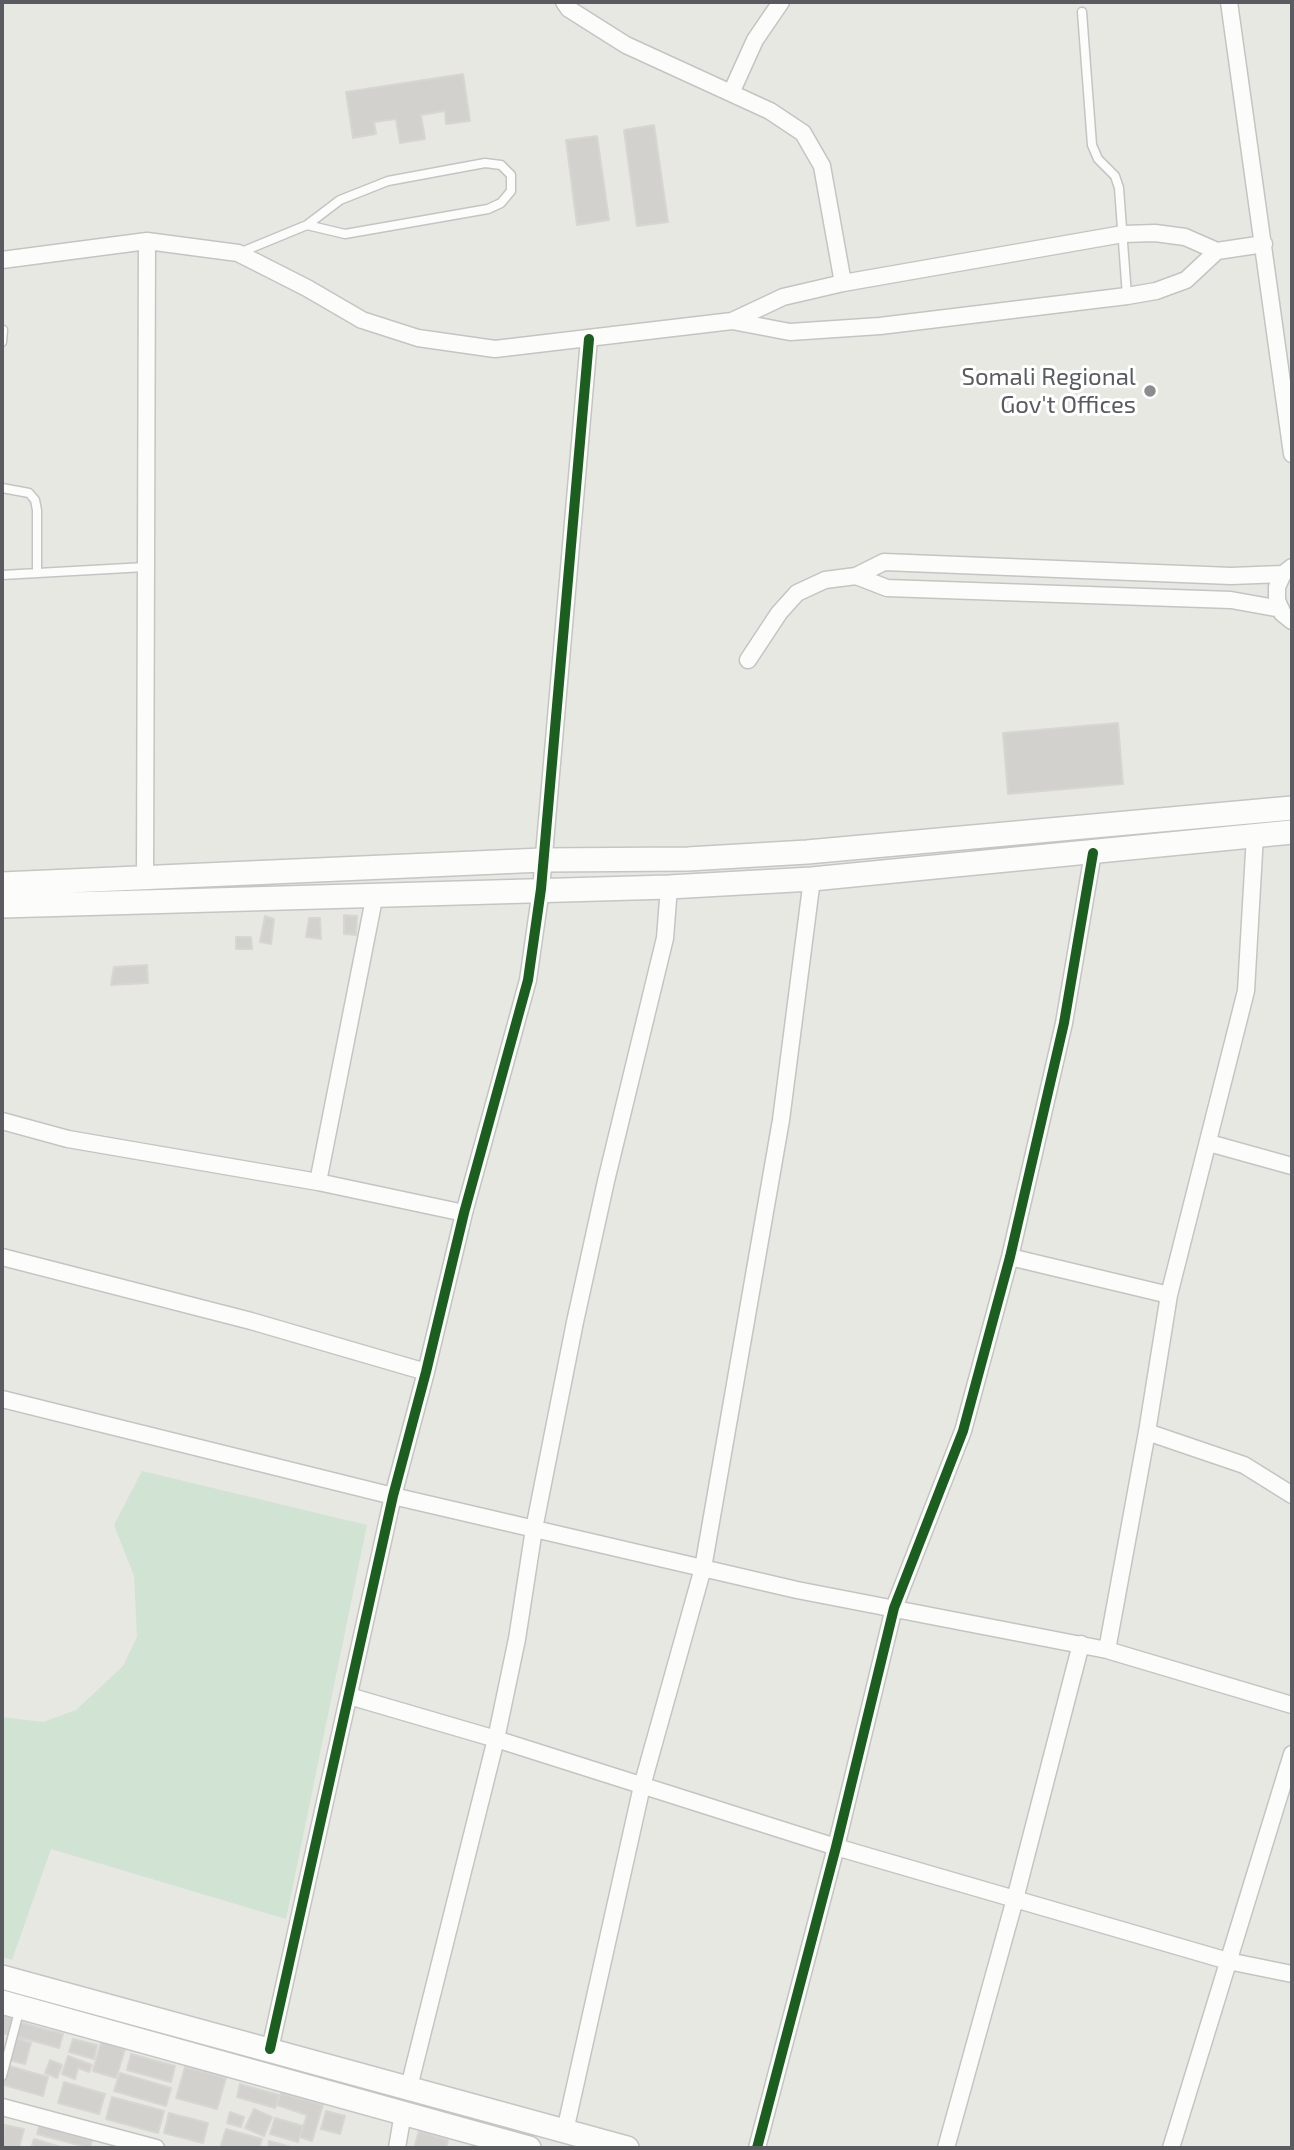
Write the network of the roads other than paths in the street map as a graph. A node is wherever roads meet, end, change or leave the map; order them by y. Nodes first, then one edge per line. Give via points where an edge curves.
1 (564, 2) edge
2 (781, 2) edge
3 (1229, 2) edge
4 (1082, 12) dead end
5 (731, 93) junction
6 (307, 225) junction
7 (1123, 234) junction
8 (147, 241) junction
9 (1264, 244) junction
10 (1217, 251) junction
11 (238, 253) junction
12 (2, 260) edge
13 (842, 283) junction
14 (1127, 296) junction
15 (732, 321) junction
16 (3, 330) edge
17 (589, 338) junction
18 (2, 342) edge
19 (1292, 454) edge
20 (2, 488) edge
21 (145, 567) junction
22 (1288, 571) edge
23 (37, 573) junction
24 (2, 575) edge
25 (856, 576) junction
26 (1286, 615) edge
27 (748, 660) dead end
28 (1292, 807) edge
29 (1292, 832) edge
30 (1255, 835) junction
31 (1093, 853) junction
32 (541, 860) junction
33 (145, 877) junction
34 (812, 879) junction
35 (2, 884) edge
36 (669, 887) junction
37 (541, 889) junction
38 (375, 894) junction
39 (2, 906) edge
40 (2, 1121) edge
41 (1209, 1143) junction
42 (1292, 1166) edge
43 (318, 1182) junction
44 (464, 1213) junction
45 (2, 1257) edge
46 (1010, 1257) junction
47 (1169, 1295) junction
48 (426, 1372) junction
49 (2, 1399) edge
50 (1147, 1432) junction
51 (1292, 1495) edge
52 (393, 1496) junction
53 (534, 1529) junction
54 (703, 1568) junction
55 (894, 1608) junction
56 (1081, 1644) junction
57 (1107, 1650) junction
58 (349, 1696) junction
59 (1292, 1705) edge
60 (496, 1739) junction
61 (1292, 1754) edge
62 (642, 1786) junction
63 (836, 1847) junction
64 (1015, 1899) junction
65 (1228, 1961) junction
66 (1292, 1974) edge
67 (2, 1976) edge
68 (11, 2004) edge
69 (270, 2049) junction
70 (2, 2076) edge
71 (409, 2087) junction
72 (2, 2107) edge
73 (403, 2113) junction
74 (565, 2131) junction
75 (156, 2148) edge
76 (397, 2148) edge
77 (529, 2148) edge
78 (627, 2148) edge
79 (757, 2148) edge
80 (946, 2148) edge
81 (1171, 2148) edge

1 - 5 street via 626,45
2 - 5 street via 755,40
3 - 9 street
4 - 7 lane via 1092,145 1098,159 1115,176
5 - 13 street via 803,133 822,166
6 - 6 lane via 340,200 388,181 485,163 501,165 511,175 511,191 488,209 345,234
6 - 11 lane
7 - 10 street via 1185,237
7 - 13 street
7 - 14 lane
8 - 11 street
8 - 12 street
8 - 21 street
9 - 10 street
9 - 19 street
10 - 14 street via 1186,280
11 - 17 street via 362,320 418,338 495,349
13 - 15 street via 783,298
14 - 15 street via 880,326 790,332
15 - 17 street
16 - 18 lane
17 - 32 street
20 - 23 lane via 29,493 35,500
21 - 23 lane
21 - 33 street
22 - 25 street via 1231,576 884,562
22 - 26 street via 1277,587 1276,600
23 - 24 lane
25 - 26 street via 887,588 1231,600
25 - 27 street via 825,580 797,593
28 - 32 main road via 807,852
29 - 30 main road
30 - 31 main road
30 - 41 street via 1246,991
31 - 34 main road
31 - 46 street via 1064,1023
32 - 33 main road
32 - 37 street
33 - 35 main road
34 - 36 main road
34 - 54 street via 781,1121
36 - 37 main road
36 - 53 street via 665,938 606,1181
37 - 38 main road
37 - 44 street via 528,980
38 - 39 main road
38 - 43 street
40 - 43 street via 68,1139
41 - 42 street
41 - 47 street
43 - 44 street
44 - 48 street
45 - 48 street
46 - 47 street
46 - 55 street via 963,1431
47 - 50 street
48 - 52 street
49 - 52 street
50 - 51 street via 1244,1465
50 - 57 street
52 - 53 street
52 - 58 street
53 - 54 street
53 - 60 street
54 - 55 street
54 - 62 street
55 - 56 street
55 - 63 street
56 - 57 street
56 - 64 street
57 - 59 street
58 - 60 street
58 - 69 street
60 - 62 street
60 - 71 street
61 - 65 street
62 - 63 street
62 - 74 street
63 - 64 street
63 - 79 street
64 - 65 street
64 - 80 street
65 - 66 street
65 - 81 street
67 - 69 main road
68 - 70 lane
68 - 73 main road
69 - 71 main road
71 - 74 main road
72 - 75 street
73 - 76 street
73 - 77 main road
74 - 78 main road

